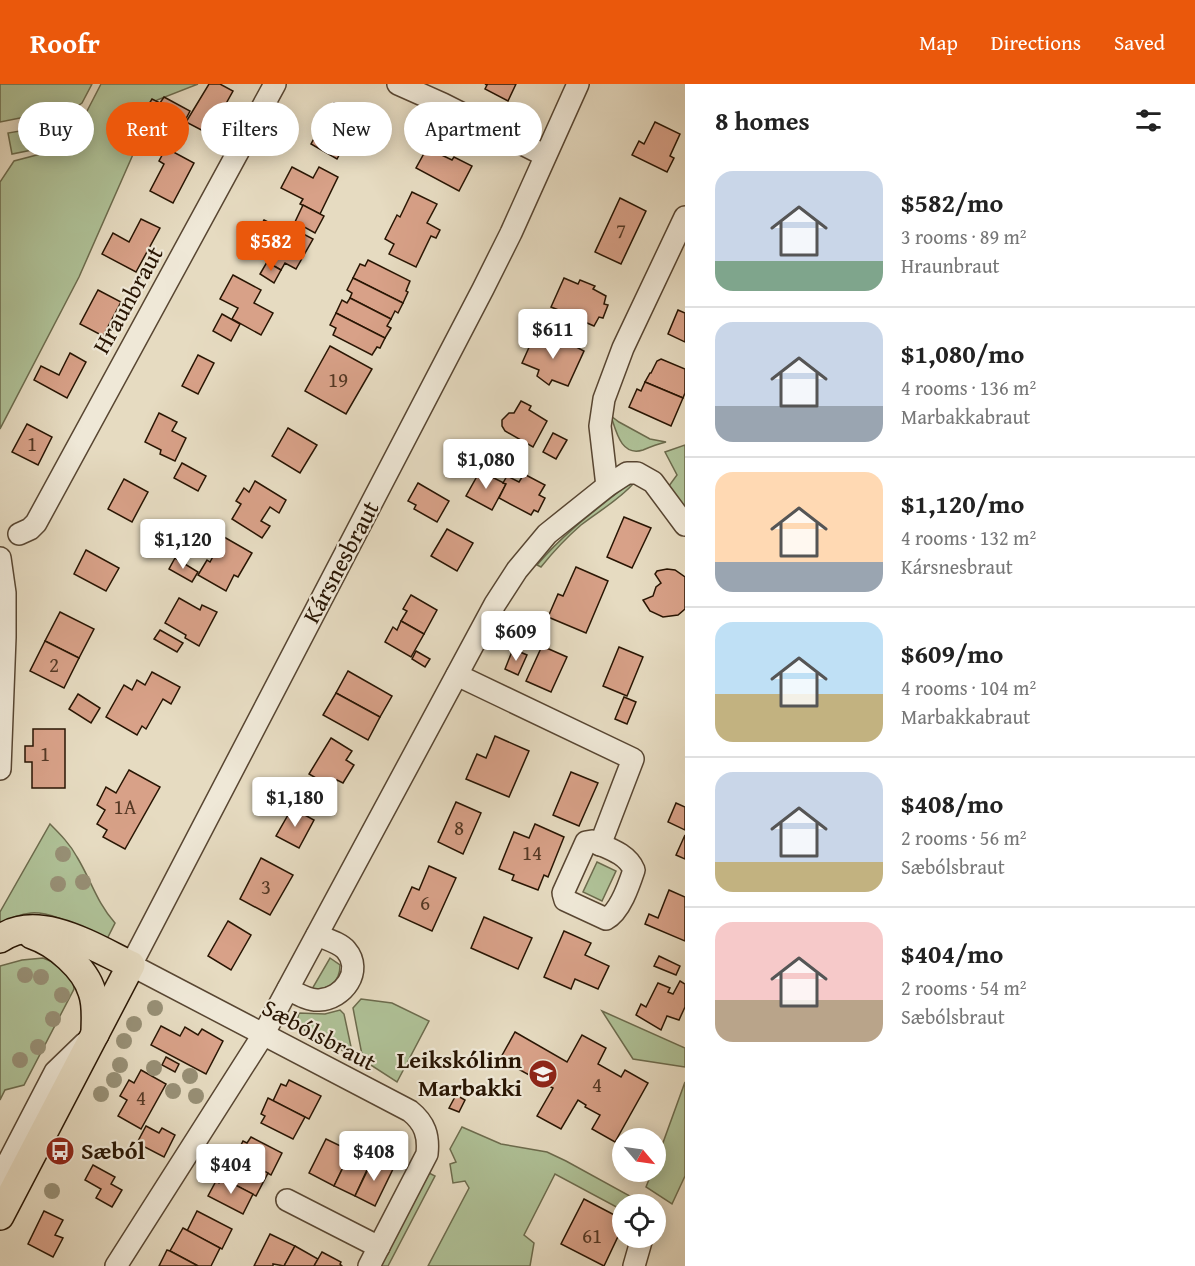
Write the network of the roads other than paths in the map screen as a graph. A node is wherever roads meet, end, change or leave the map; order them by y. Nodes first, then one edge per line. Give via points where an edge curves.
1 (275, 84) edge
2 (398, 84) edge
3 (578, 84) edge
4 (544, 155) junction
5 (685, 217) edge
6 (607, 486) junction
7 (685, 525) edge
8 (19, 534) dead end
9 (0, 558) edge
10 (457, 675) junction
11 (0, 769) edge
12 (600, 845) dead end
13 (317, 934) junction
14 (8, 935) edge
15 (131, 965) junction
16 (288, 989) junction
17 (95, 1034) junction
18 (263, 1035) junction
19 (0, 1178) edge
20 (287, 1200) dead end
21 (0, 1216) edge
22 (639, 1248) edge
23 (374, 1257) edge
24 (116, 1266) edge
25 (634, 1266) edge

1 - 8 street, Hraunbraut via 36,523
2 - 4 street
3 - 4 street, Kársnesbraut
4 - 15 street, Kársnesbraut via 483,290
5 - 6 street via 623,348 604,399 600,426
6 - 7 street via 627,473 638,473 653,482
6 - 10 street via 547,534 517,570
9 - 11 street via 5,593
10 - 12 street via 633,759
10 - 13 street
13 - 16 street
13 - 16 street via 345,948 353,961 353,976 332,997 316,1001
14 - 15 main road via 39,929 57,932
14 - 17 main road via 36,936 74,964 87,980 95,1005
15 - 17 main road, Kársnesbraut
15 - 18 street, Sæbólsbraut
16 - 18 street
17 - 19 street, Kársnesbraut via 55,1072
17 - 21 main road, Kársnesbraut
18 - 23 street, Sæbólsbraut via 410,1111 422,1123 428,1138 427,1154
18 - 24 street
20 - 23 street, Sæbólsbraut
22 - 25 street

